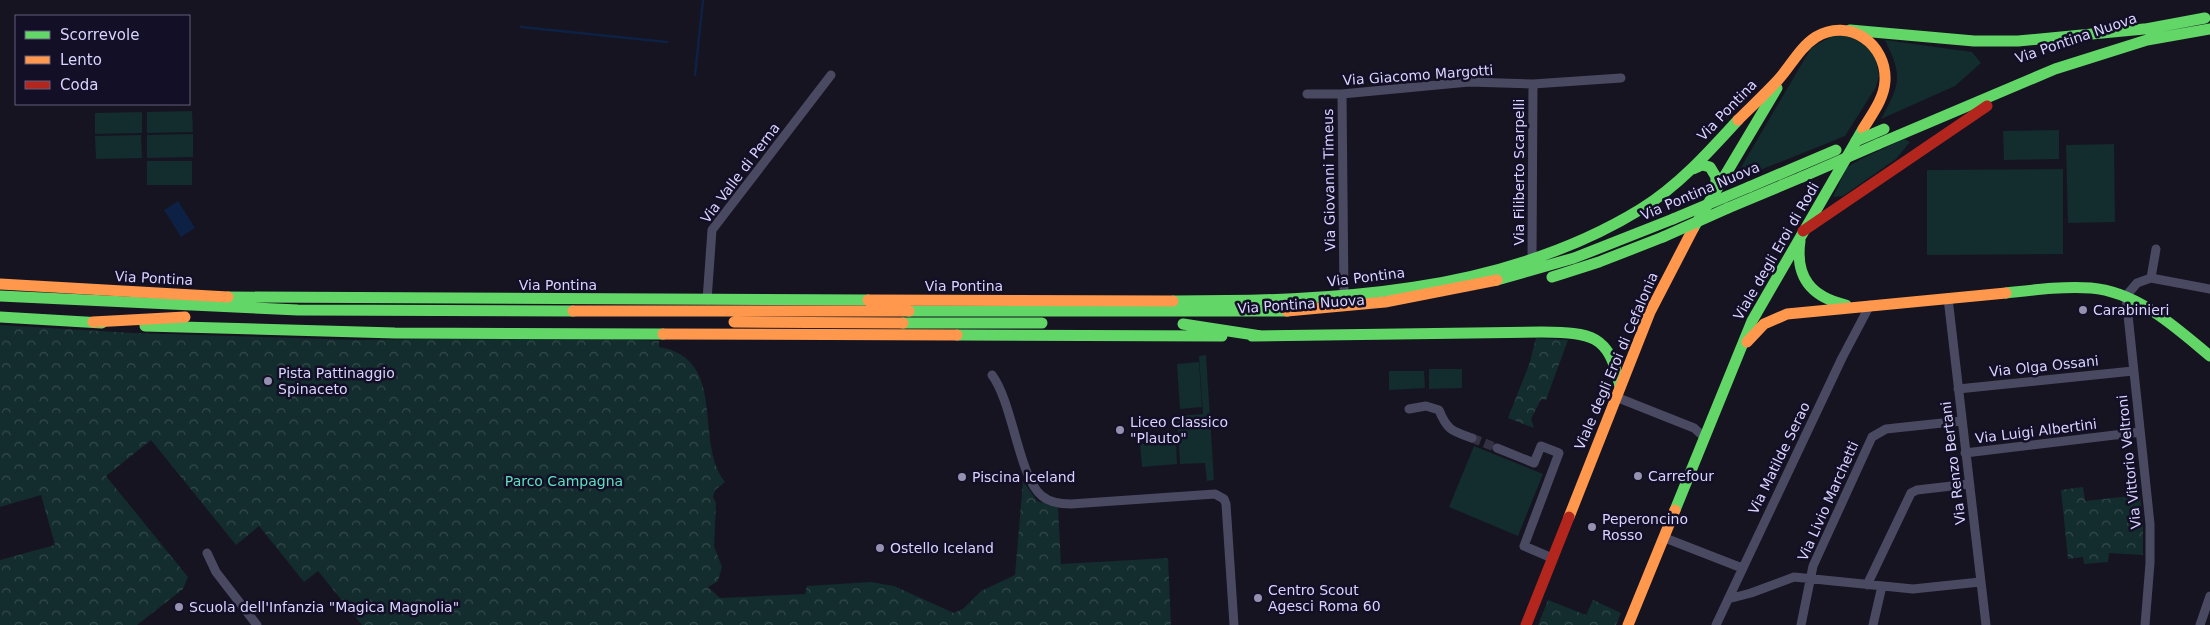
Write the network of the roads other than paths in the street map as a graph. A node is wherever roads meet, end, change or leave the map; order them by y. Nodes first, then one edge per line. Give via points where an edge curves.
1 (2210, 17) edge
2 (2144, 29) junction
3 (2210, 29) edge
4 (1845, 30) junction
5 (1788, 68) junction
6 (831, 75) dead end
7 (1621, 78) dead end
8 (1533, 84) junction
9 (2020, 84) junction
10 (1307, 94) dead end
11 (1342, 94) junction
12 (1689, 172) junction
13 (1716, 190) junction
14 (1804, 231) junction
15 (2156, 249) dead end
16 (1532, 260) junction
17 (2151, 278) junction
18 (0, 284) edge
19 (2210, 289) edge
20 (0, 296) edge
21 (1344, 296) junction
22 (1476, 296) dead end
23 (2126, 296) junction
24 (1948, 298) junction
25 (707, 300) junction
26 (1432, 305) dead end
27 (1870, 305) junction
28 (0, 306) edge
29 (1856, 306) junction
30 (1368, 315) dead end
31 (0, 317) edge
32 (185, 317) junction
33 (1180, 320) junction
34 (93, 322) junction
35 (1054, 323) dead end
36 (1258, 324) dead end
37 (1261, 336) junction
38 (1738, 354) junction
39 (2210, 356) edge
40 (2133, 371) junction
41 (992, 375) dead end
42 (1958, 390) junction
43 (1618, 392) junction
44 (1409, 409) dead end
45 (1961, 421) junction
46 (2140, 432) junction
47 (1704, 437) junction
48 (1472, 438) tunnel mouth
49 (1497, 448) tunnel mouth
50 (1965, 453) junction
51 (1969, 484) junction
52 (1665, 538) junction
53 (207, 553) dead end
54 (1552, 558) junction
55 (1742, 568) junction
56 (1810, 578) junction
57 (1980, 582) junction
58 (1868, 585) junction
59 (1882, 586) junction
60 (2210, 596) edge
61 (1728, 599) junction
62 (1526, 623) edge
63 (258, 625) edge
64 (1234, 625) edge
65 (1628, 625) edge
66 (1716, 625) edge
67 (1801, 625) edge
68 (1873, 625) edge
69 (1986, 625) edge
70 (2145, 625) edge
71 (2200, 625) edge

1 - 2 main road, Via Pontina Nuova
2 - 4 main road via 2018,41 1974,41
2 - 33 main road, Via Pontina Nuova, bridge via 2062,56 1560,263 1469,287 1338,308
3 - 9 main road, Via Pontina Nuova via 2147,40 2054,69
4 - 5 main road, Via Pontina via 1821,34 1809,42
4 - 14 main road, Viale degli Eroi di Rodi via 1868,40 1879,52 1885,68 1886,85
5 - 12 main road, Via Pontina
5 - 13 main road, Viale degli Eroi di Cefalonia
6 - 25 street, Via Valle di Perna via 712,230
7 - 8 street, Via Giacomo Margotti
8 - 11 street, Via Giacomo Margotti via 1469,82
8 - 16 street, Via Filiberto Scarpelli
9 - 14 main road
9 - 22 main road, Via Pontina Nuova, bridge via 1599,262
10 - 11 street, Via Giacomo Margotti
11 - 21 street, Via Giovanni Timeus
12 - 13 main road via 1700,166 1709,166 1716,177
12 - 16 main road, Via Pontina via 1616,224 1578,244
13 - 43 main road, Viale degli Eroi di Cefalonia via 1665,279
14 - 29 main road via 1798,256 1806,282 1822,298
14 - 38 main road, Viale degli Eroi di Rodi via 1754,316
15 - 17 street
16 - 21 main road, Via Pontina via 1430,284
17 - 19 street
17 - 23 street via 2137,283
18 - 25 main road, Via Pontina via 282,298
20 - 33 main road, Via Pontina via 298,310
21 - 25 main road, Via Pontina via 1240,302
23 - 24 main road via 2108,290 2081,288
23 - 39 main road via 2158,314
23 - 40 street, Via Vittorio Veltroni
24 - 27 main road
24 - 42 street, Via Renzo Bertani
26 - 30 main road, Via Pontina Nuova
27 - 29 main road
27 - 55 street, Via Matilde Serao
28 - 32 main road
29 - 38 main road via 1787,314 1773,319 1755,332
31 - 34 main road
32 - 34 main road
32 - 35 main road
33 - 36 main road, Via Pontina Nuova
33 - 37 main road
34 - 37 main road via 262,331 395,333
37 - 43 main road via 1581,333 1600,341 1608,349 1618,371
38 - 47 main road, Viale degli Eroi di Rodi
40 - 42 street, Via Olga Ossani
40 - 46 street, Via Vittorio Veltroni
41 - 64 street via 1002,392 1031,480 1042,496 1071,504 1215,494 1224,498
42 - 45 street, Via Renzo Bertani
43 - 47 street via 1694,428
43 - 54 main road, Viale degli Eroi di Cefalonia
44 - 48 street via 1426,406 1440,410 1450,430
45 - 50 street, Via Renzo Bertani
45 - 56 street, Via Livio Marchetti via 1883,430 1874,436
46 - 50 street, Via Luigi Albertini
46 - 70 street, Via Vittorio Veltroni via 2151,539
47 - 52 main road, Viale degli Eroi di Rodi
49 - 54 street via 1534,463 1541,446 1560,453 1524,546
50 - 51 street, Via Renzo Bertani
51 - 57 street, Via Renzo Bertani
51 - 58 street via 1912,493
52 - 55 street
52 - 65 main road, Viale degli Eroi di Rodi
53 - 63 street via 216,572
54 - 62 main road, Viale degli Eroi di Cefalonia
55 - 61 street, Via Matilde Serao
56 - 58 street
56 - 61 street via 1789,578
56 - 67 street, Via Livio Marchetti
57 - 59 street via 1929,588
57 - 69 street, Via Renzo Bertani
58 - 59 street
59 - 68 street
60 - 71 street
61 - 66 street, Via Matilde Serao

